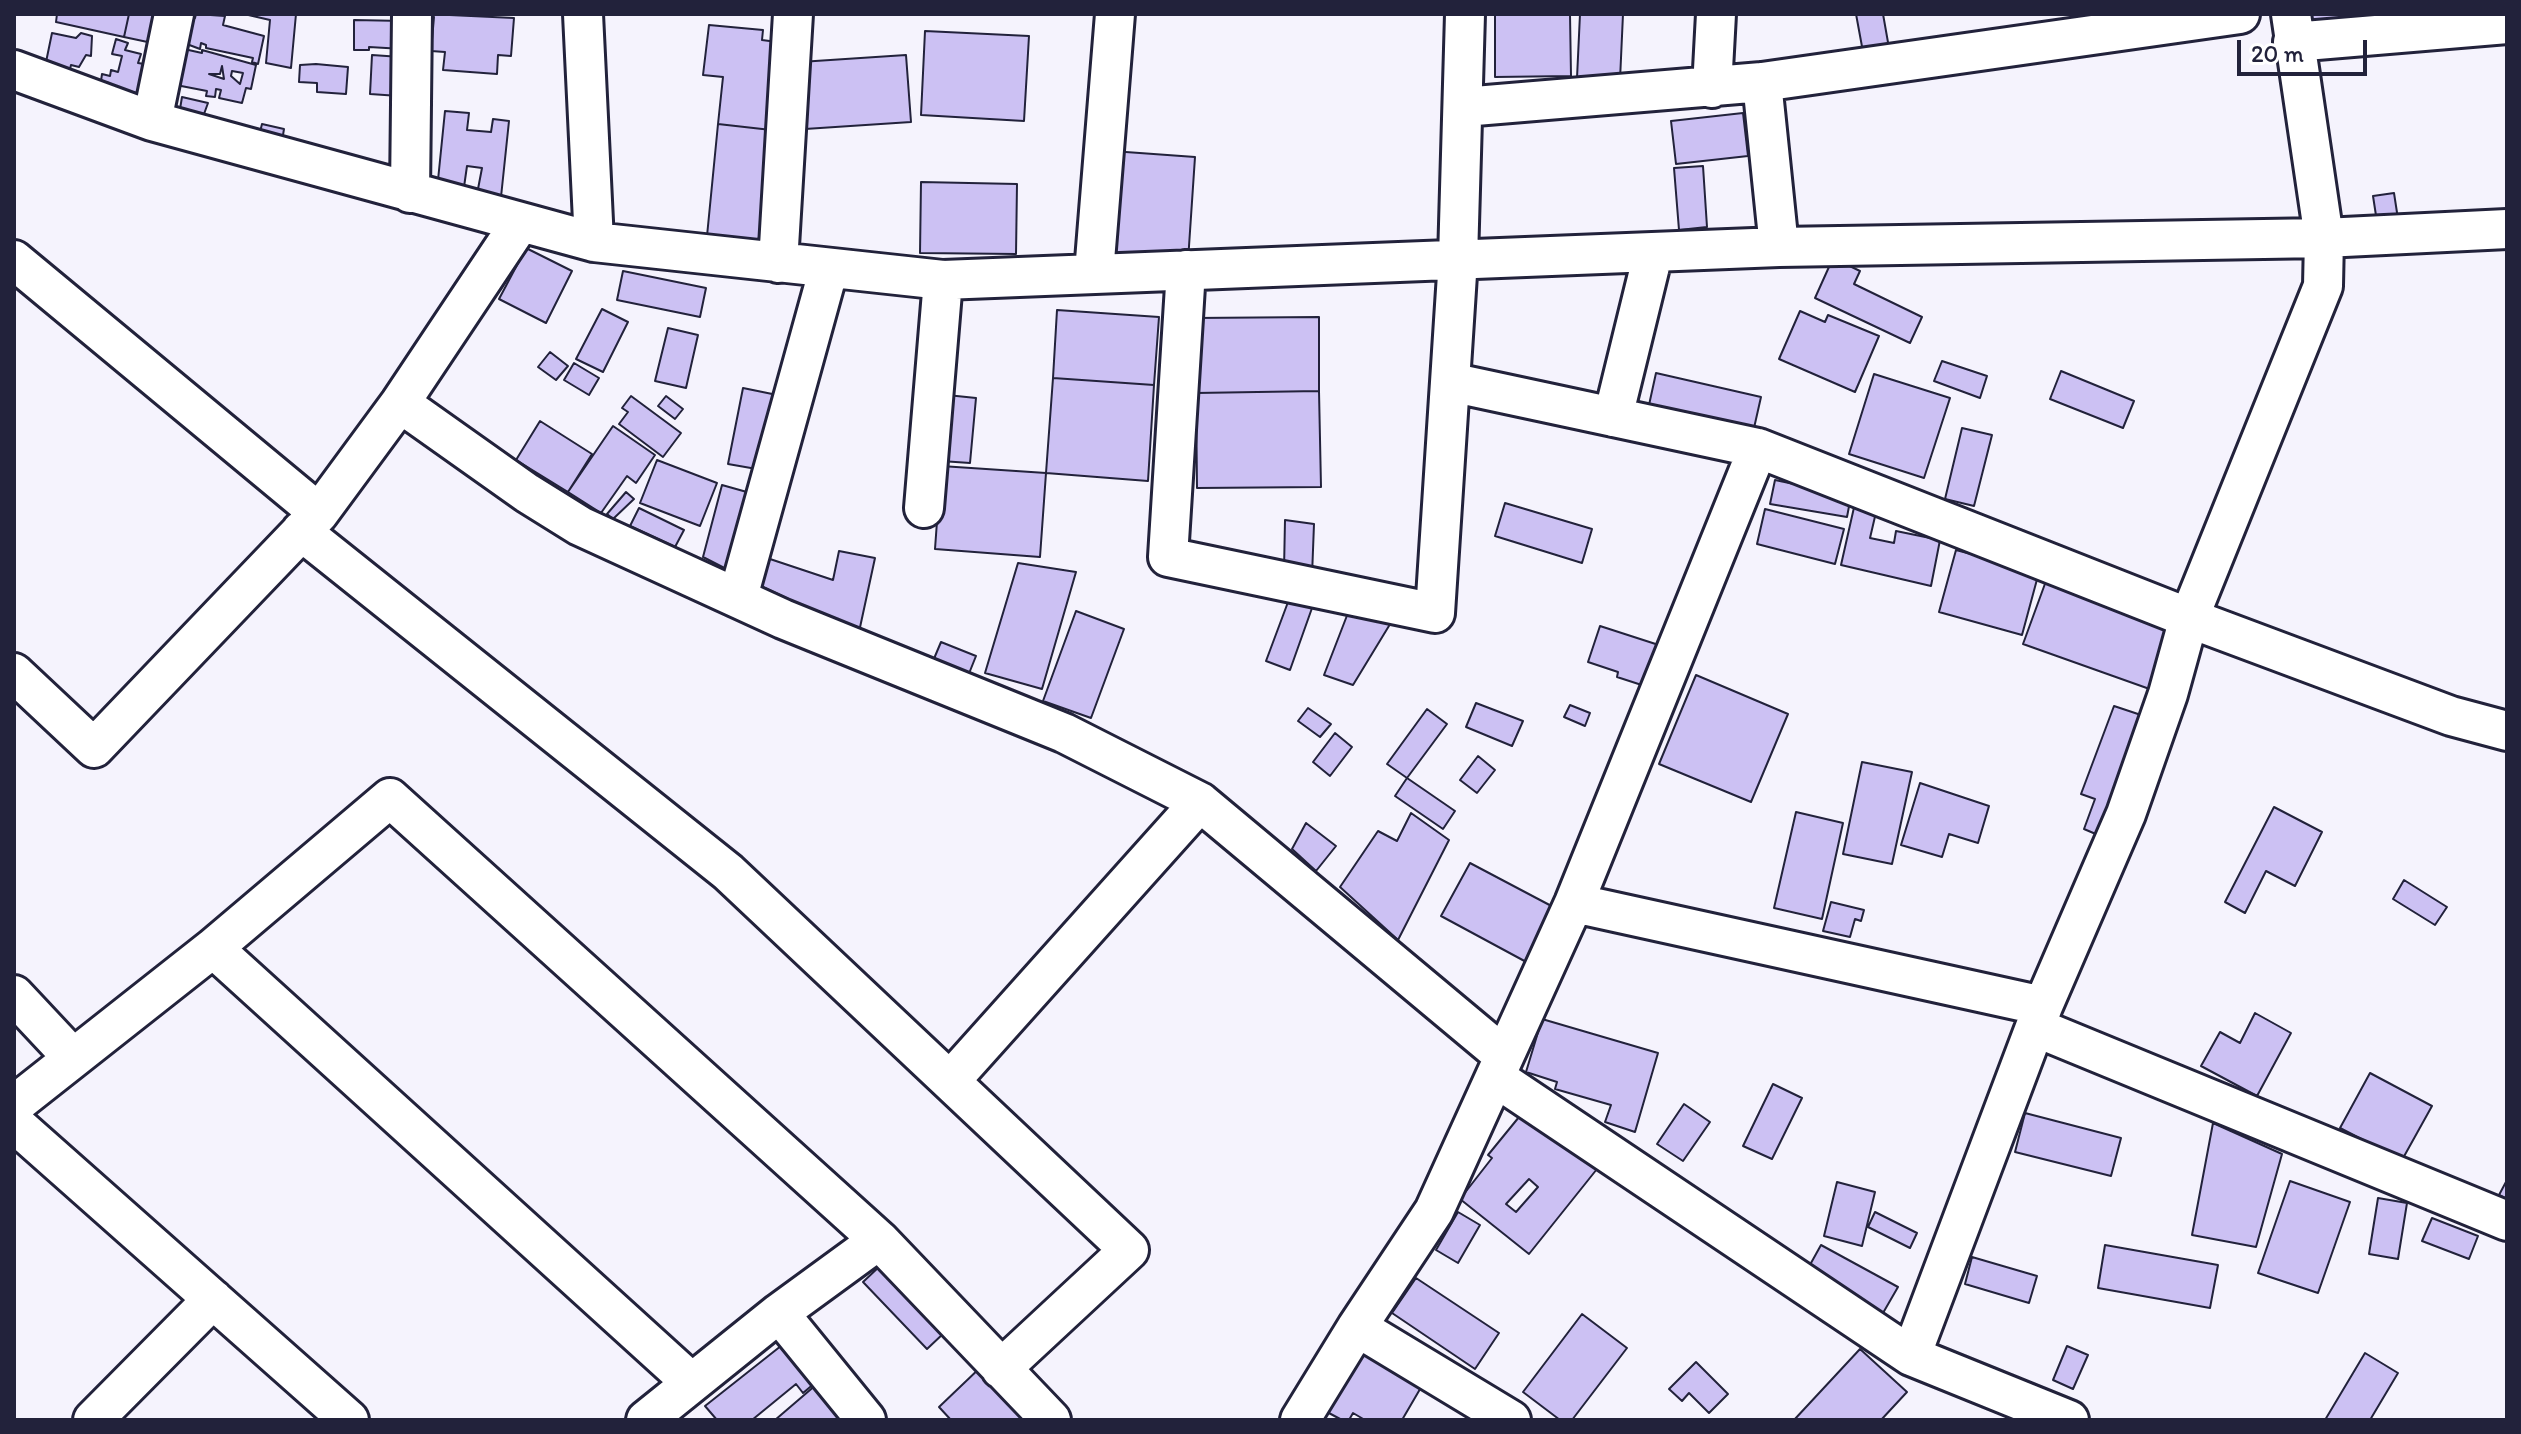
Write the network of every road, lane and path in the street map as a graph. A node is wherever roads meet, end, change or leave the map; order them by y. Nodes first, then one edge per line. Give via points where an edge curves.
1 (174, 14) edge
2 (412, 14) edge
3 (583, 14) edge
4 (793, 14) edge
5 (1115, 14) edge
6 (1465, 14) edge
7 (1716, 14) edge
8 (2240, 14) edge
9 (2507, 24) edge
10 (2292, 28) edge
11 (14, 70) edge
12 (1762, 82) junction
13 (1712, 88) junction
14 (1463, 107) junction
15 (152, 121) junction
16 (410, 193) junction
17 (520, 223) junction
18 (2507, 229) edge
19 (2324, 238) junction
20 (594, 242) junction
21 (1779, 247) junction
22 (1653, 254) junction
23 (1458, 259) junction
24 (14, 260) edge
25 (778, 263) junction
26 (829, 268) junction
27 (1186, 270) junction
28 (1094, 273) junction
29 (943, 280) junction
30 (1450, 382) junction
31 (400, 403) junction
32 (1613, 417) junction
33 (1758, 448) junction
34 (924, 508) dead end
35 (310, 522) junction
36 (738, 597) junction
37 (2189, 618) junction
38 (14, 673) edge
39 (2507, 731) edge
40 (1200, 802) junction
41 (1574, 903) junction
42 (213, 948) junction
43 (14, 995) edge
44 (2039, 1016) junction
45 (73, 1058) junction
46 (1500, 1067) junction
47 (950, 1081) junction
48 (14, 1105) edge
49 (14, 1123) edge
50 (2507, 1221) edge
51 (879, 1240) junction
52 (213, 1299) junction
53 (779, 1313) junction
54 (1357, 1327) junction
55 (1911, 1356) junction
56 (1001, 1369) junction
57 (692, 1383) junction
58 (93, 1420) edge
59 (349, 1420) edge
60 (646, 1420) edge
61 (866, 1420) edge
62 (1051, 1420) edge
63 (1300, 1420) edge
64 (1511, 1420) edge
65 (2069, 1420) edge

1 - 15 street
2 - 16 street
3 - 20 street
4 - 25 street
5 - 28 street
6 - 14 street
7 - 13 street
8 - 12 street
9 - 10 street
10 - 19 street
11 - 15 street
12 - 13 street
12 - 21 street
13 - 14 street
14 - 23 street
15 - 16 street
16 - 17 street
17 - 20 street
17 - 31 street
18 - 19 street
19 - 21 street
19 - 37 street via 2323,286
20 - 25 street
21 - 22 street
22 - 23 street
22 - 32 street
23 - 27 street
23 - 30 street
24 - 35 street
25 - 26 street
26 - 29 street
26 - 36 street
27 - 28 street
27 - 30 street via 1168,557 1435,613
28 - 29 street
29 - 34 street
30 - 32 street
31 - 35 street
31 - 36 street via 580,526
32 - 33 street
33 - 37 street
33 - 41 street
35 - 38 street via 94,748
35 - 47 street via 728,872
36 - 40 street via 1064,733
37 - 39 street via 2451,716
37 - 44 street via 2126,814
40 - 46 street
40 - 47 street
41 - 44 street
41 - 46 street
42 - 45 street
42 - 51 street via 390,798
42 - 57 street
43 - 45 street
44 - 50 street
44 - 55 street
45 - 48 street
46 - 54 street via 1434,1211
46 - 55 street
47 - 56 street via 1129,1250
49 - 52 street
51 - 53 street
51 - 56 street
52 - 58 street
52 - 59 street
53 - 57 street
53 - 61 street
54 - 63 street
54 - 64 street
55 - 65 street
56 - 62 street
57 - 60 street

